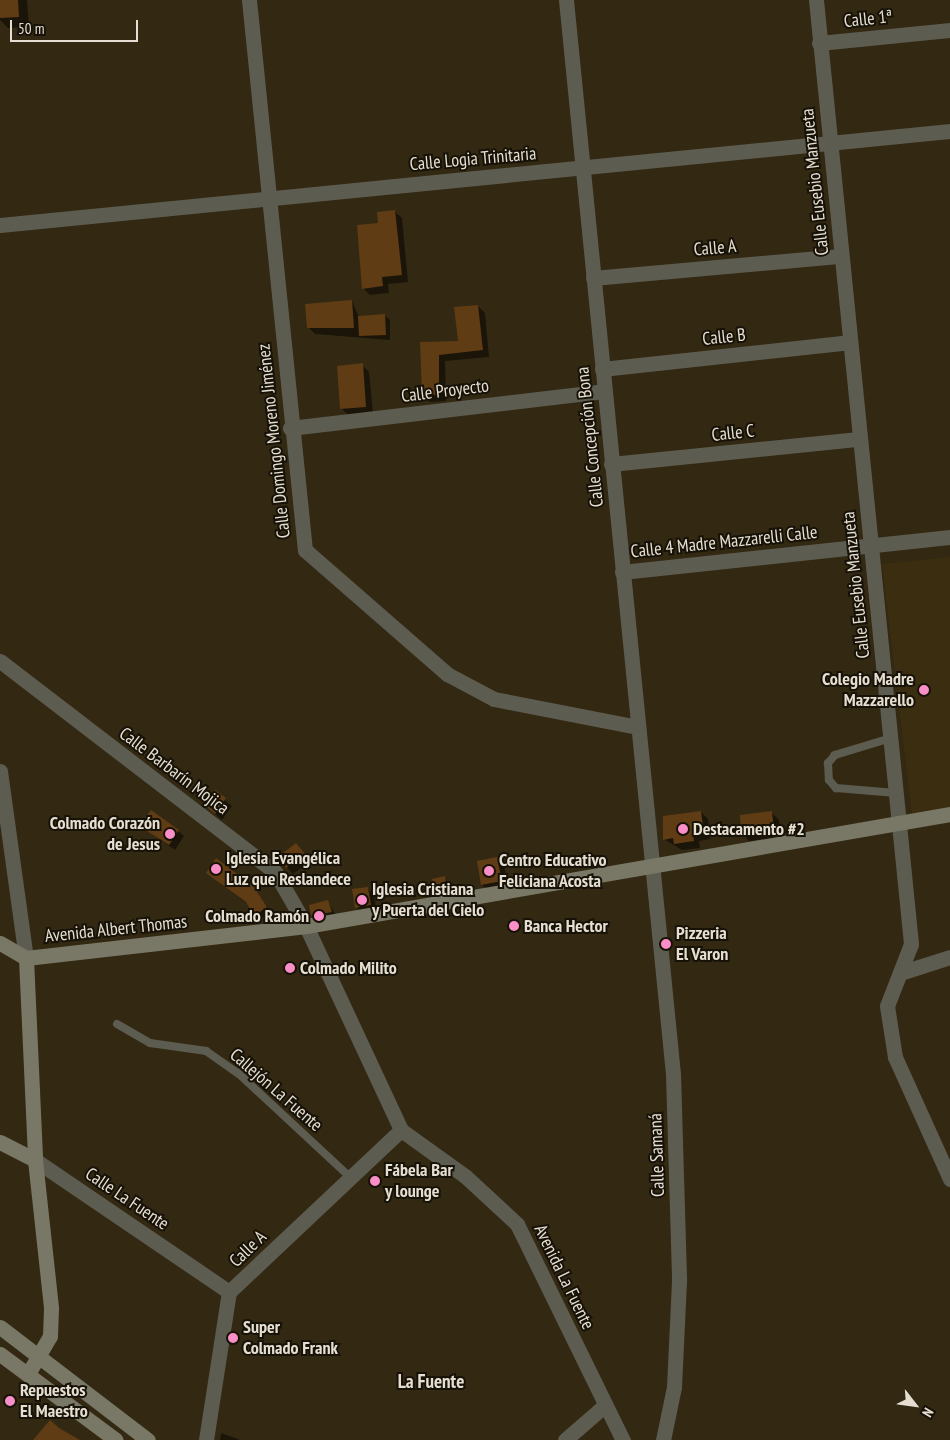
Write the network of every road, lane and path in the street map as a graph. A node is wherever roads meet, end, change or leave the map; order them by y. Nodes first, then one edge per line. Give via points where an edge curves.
1 (250, 0) edge
2 (566, 0) edge
3 (816, 0) edge
4 (950, 30) edge
5 (819, 43) junction
6 (950, 131) edge
7 (830, 142) junction
8 (582, 168) junction
9 (268, 196) junction
10 (0, 225) edge
11 (841, 256) junction
12 (593, 278) junction
13 (850, 342) junction
14 (602, 369) junction
15 (604, 391) junction
16 (290, 428) junction
17 (859, 439) junction
18 (611, 464) junction
19 (950, 537) edge
20 (870, 544) junction
21 (622, 572) junction
22 (0, 662) edge
23 (638, 727) junction
24 (891, 738) junction
25 (0, 771) edge
26 (897, 793) junction
27 (950, 814) edge
28 (900, 822) junction
29 (653, 869) junction
30 (306, 926) junction
31 (0, 943) edge
32 (950, 957) edge
33 (26, 958) junction
34 (900, 973) junction
35 (117, 1024) dead end
36 (401, 1130) junction
37 (0, 1142) edge
38 (35, 1160) junction
39 (350, 1177) junction
40 (950, 1179) edge
41 (230, 1292) junction
42 (0, 1327) edge
43 (0, 1354) edge
44 (40, 1357) junction
45 (28, 1374) junction
46 (604, 1407) junction
47 (116, 1440) edge
48 (148, 1440) edge
49 (206, 1440) edge
50 (565, 1440) edge
51 (622, 1440) edge
52 (663, 1440) edge

1 - 9 street, Calle Domingo Moreno Jiménez
2 - 8 street, Calle Concepción Bona
3 - 5 street, Calle Eusebio Manzueta
4 - 5 street, Calle 1ª
5 - 7 street, Calle Eusebio Manzueta
6 - 7 street, Calle Logia Trinitaria
7 - 8 street, Calle Logia Trinitaria
7 - 11 street, Calle Eusebio Manzueta
8 - 9 street, Calle Logia Trinitaria
8 - 12 street, Calle Concepción Bona
9 - 10 street, Calle Logia Trinitaria
9 - 16 street, Calle Domingo Moreno Jiménez
11 - 12 street, Calle A
11 - 13 street, Calle Eusebio Manzueta
12 - 14 street, Calle Concepción Bona
13 - 14 street, Calle B
13 - 17 street, Calle Eusebio Manzueta
14 - 15 street, Calle Concepción Bona
15 - 16 street, Calle Proyecto
15 - 18 street, Calle Concepción Bona
16 - 23 street, Calle Domingo Moreno Jiménez via 304,550 320,568 447,674 494,700
17 - 18 street, Calle C
17 - 20 street, Calle Eusebio Manzueta
18 - 21 street, Calle Concepción Bona
19 - 20 street, Calle 4 Madre Mazzarelli Calle
20 - 21 street, Calle 4 Madre Mazzarelli Calle
20 - 24 street, Calle Eusebio Manzueta
21 - 23 street, Calle Concepción Bona
22 - 30 street, Calle Barbarín Mojica via 275,872
23 - 29 street, Calle Concepción Bona
24 - 26 street, Calle Eusebio Manzueta
24 - 26 lane via 835,755 828,763 829,780 836,788
25 - 33 street
26 - 28 street, Calle Eusebio Manzueta
27 - 28 main road, Avenida Albert Thomas
28 - 29 main road, Avenida Albert Thomas
28 - 34 street, Calle Eusebio Manzueta via 912,944
29 - 30 main road, Avenida Albert Thomas
29 - 52 street, Calle Samaná via 673,1074 679,1281 674,1387
30 - 33 main road, Avenida Albert Thomas
30 - 36 street, Avenida La Fuente
31 - 33 main road, Avenida Albert Thomas
32 - 34 street
33 - 38 main road
34 - 40 street, Calle Eusebio Manzueta via 887,1006 895,1057
35 - 39 lane, Callejón La Fuente via 150,1043 206,1051 238,1073
36 - 39 street, Calle A
36 - 46 street, Avenida La Fuente via 465,1176 517,1224 556,1297
37 - 38 main road, Calle La Fuente
38 - 41 street, Calle La Fuente
38 - 44 main road via 51,1273 50,1336
39 - 41 street, Calle A
41 - 49 street, Calle A
42 - 44 main road
43 - 45 main road
44 - 45 main road
44 - 48 main road
45 - 47 main road
46 - 50 street
46 - 51 street, Avenida La Fuente

